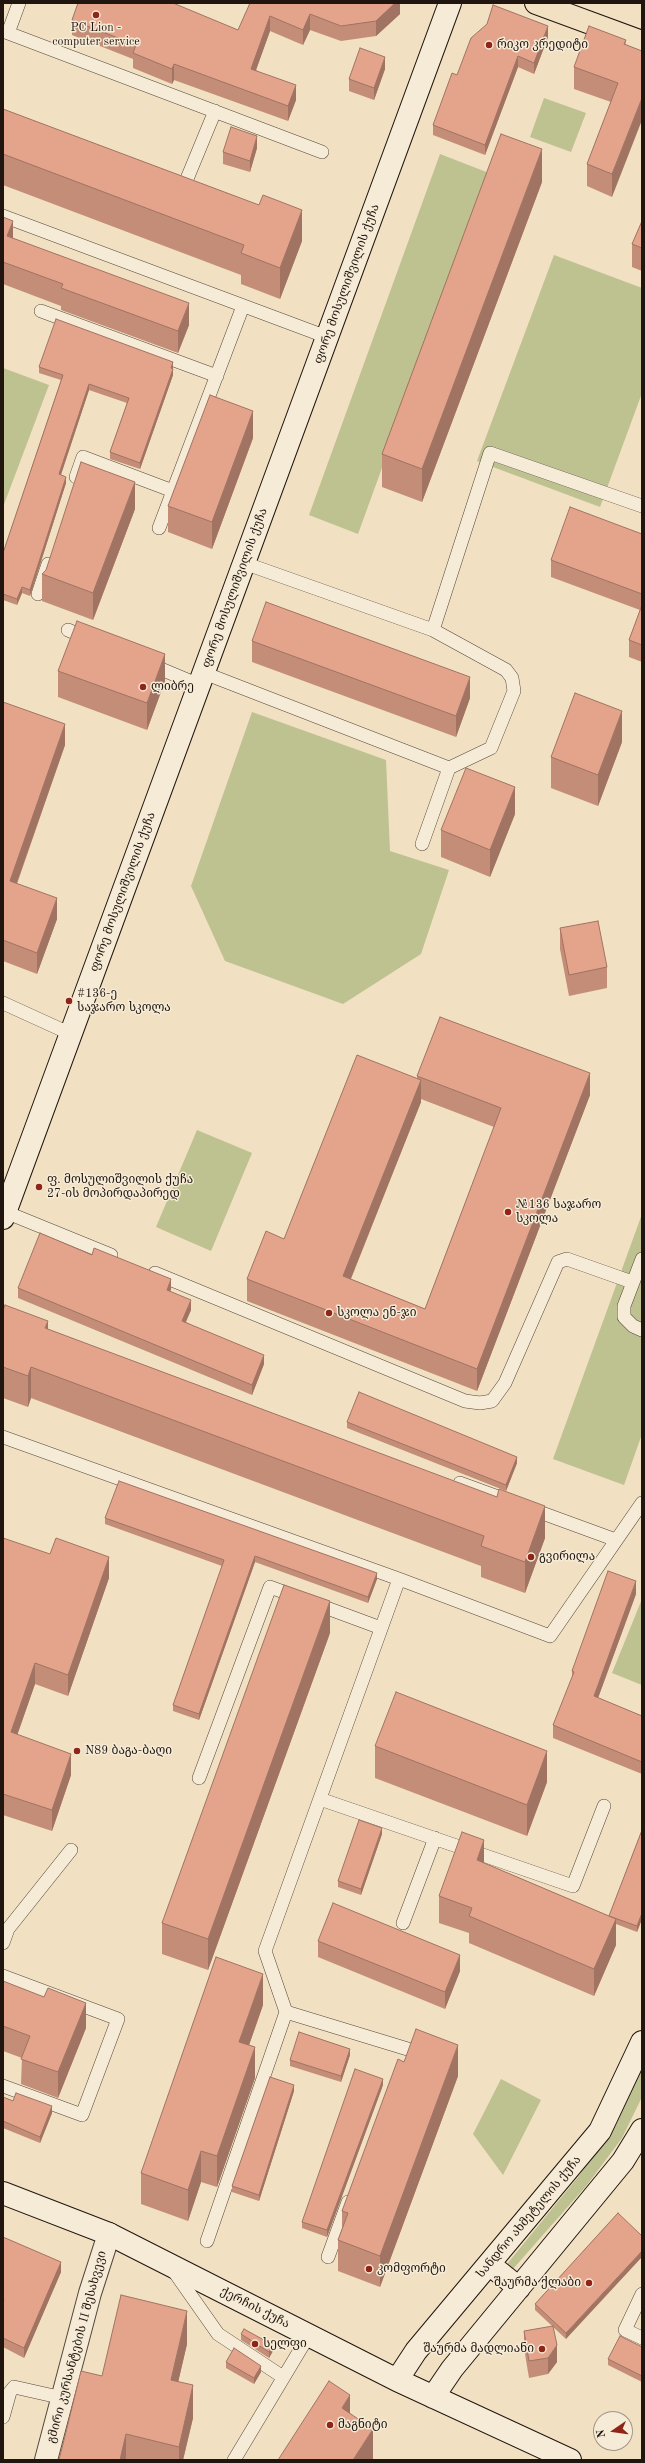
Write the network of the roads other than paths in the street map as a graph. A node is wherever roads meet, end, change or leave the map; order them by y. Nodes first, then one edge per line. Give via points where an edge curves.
1 (19, 3) edge
2 (450, 3) edge
3 (536, 3) edge
4 (6, 32) edge
5 (642, 42) edge
6 (215, 111) junction
7 (322, 152) dead end
8 (168, 186) edge
9 (3, 216) edge
10 (244, 306) junction
11 (42, 311) dead end
12 (327, 337) junction
13 (217, 376) junction
14 (173, 491) junction
15 (71, 493) edge
16 (642, 506) edge
17 (159, 528) dead end
18 (52, 551) edge
19 (244, 563) junction
20 (38, 594) dead end
21 (68, 630) dead end
22 (433, 630) junction
23 (104, 645) edge
24 (134, 657) edge
25 (202, 679) junction
26 (449, 768) junction
27 (422, 844) dead end
28 (3, 1003) edge
29 (71, 1034) junction
30 (4, 1214) edge
31 (642, 1259) edge
32 (122, 1260) edge
33 (144, 1269) edge
34 (632, 1282) junction
35 (642, 1330) edge
36 (3, 1437) edge
37 (444, 1478) edge
38 (642, 1503) edge
39 (616, 1540) junction
40 (399, 1579) junction
41 (381, 1628) junction
42 (200, 1778) dead end
43 (320, 1798) junction
44 (604, 1806) dead end
45 (435, 1838) junction
46 (71, 1850) dead end
47 (403, 1922) dead end
48 (3, 1943) edge
49 (3, 1976) edge
50 (286, 2012) junction
51 (642, 2042) edge
52 (405, 2048) junction
53 (438, 2058) edge
54 (399, 2063) edge
55 (3, 2086) edge
56 (642, 2130) edge
57 (353, 2190) edge
58 (3, 2193) edge
59 (109, 2234) junction
60 (207, 2241) dead end
61 (328, 2256) dead end
62 (489, 2264) junction
63 (170, 2265) junction
64 (519, 2288) junction
65 (642, 2294) edge
66 (309, 2335) junction
67 (642, 2338) edge
68 (283, 2377) junction
69 (397, 2380) junction
70 (433, 2397) junction
71 (63, 2398) junction
72 (3, 2417) edge
73 (565, 2459) edge
74 (46, 2460) edge
75 (234, 2460) edge

1 - 4 lane
2 - 12 street, ფორე მოსულიშვილის ქუჩა
3 - 5 main road
4 - 6 lane
6 - 7 lane
6 - 8 lane via 182,191
9 - 10 lane
10 - 12 lane
10 - 13 lane
11 - 13 lane
12 - 19 street, ფორე მოსულიშვილის ქუჩა
13 - 14 lane
14 - 15 lane via 83,457
14 - 17 lane
16 - 22 lane via 490,453
18 - 20 lane
19 - 22 lane
19 - 25 street, ფორე მოსულიშვილის ქუჩა
21 - 23 lane
22 - 26 lane via 506,670 512,678 514,691 491,748
24 - 25 lane
25 - 26 lane
25 - 29 street, ფორე მოსულიშვილის ქუჩა
26 - 27 lane
28 - 29 lane
29 - 30 street, ფორე მოსულიშვილის ქუჩა
30 - 32 lane
31 - 34 lane
33 - 34 lane via 465,1401 480,1404 492,1401 506,1383 558,1262 567,1259
34 - 35 lane via 624,1306 624,1317 633,1326
36 - 40 lane
37 - 39 lane
38 - 39 lane
39 - 40 lane via 550,1636
40 - 41 lane
41 - 42 lane via 270,1587
41 - 43 lane
43 - 45 lane
43 - 50 lane via 265,1950
44 - 45 lane via 573,1886
45 - 47 lane
46 - 48 lane via 8,1929
49 - 55 lane via 118,2019 82,2115
50 - 52 lane
50 - 60 lane
51 - 62 street, სანდრო ახმეტელის ქუჩა via 600,2131
52 - 53 lane
52 - 54 lane
56 - 64 street via 623,2161
57 - 61 lane
58 - 59 street, ქერჩის ქუჩა
59 - 63 street, ქერჩის ქუჩა
59 - 71 street, გმირი კურსანტების II შესახვევი via 90,2292
62 - 64 street
62 - 69 street, სანდრო ახმეტელის ქუჩა via 416,2351
63 - 66 street, ქერჩის ქუჩა
63 - 68 lane via 218,2334
64 - 70 street via 452,2369
65 - 67 lane via 625,2330
66 - 68 lane
66 - 69 street, ქერჩის ქუჩა
68 - 75 lane
69 - 70 street, ქერჩის ქუჩა
70 - 73 street, ქერჩის ქუჩა
71 - 72 lane via 14,2387 10,2392
71 - 74 street, გმირი კურსანტების II შესახვევი

